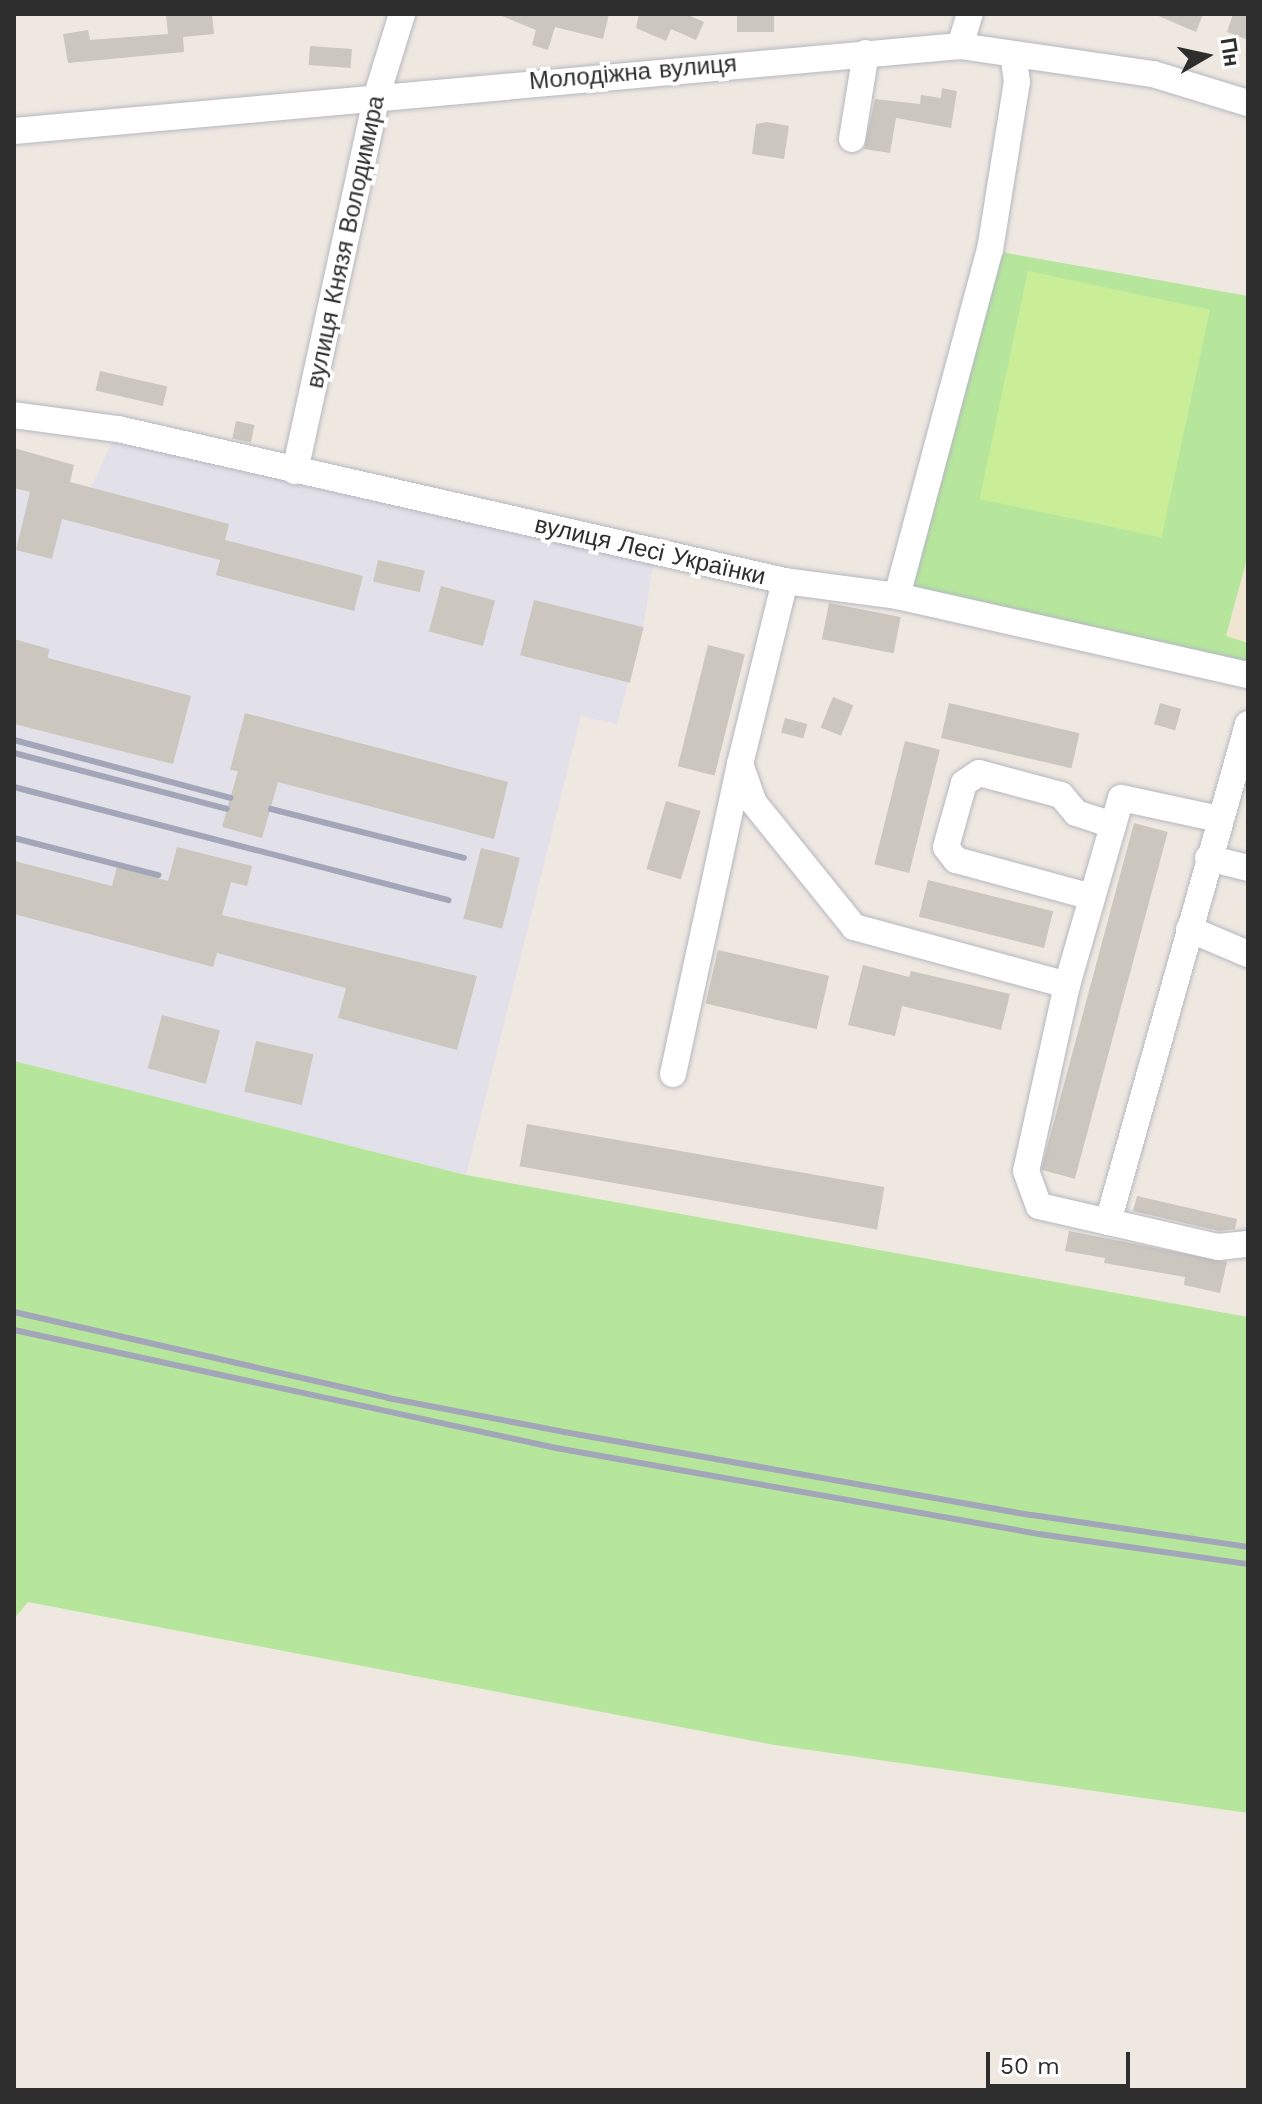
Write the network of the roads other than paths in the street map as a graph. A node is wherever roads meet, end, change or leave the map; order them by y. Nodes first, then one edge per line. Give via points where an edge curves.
1 (402, 14) edge
2 (970, 14) edge
3 (960, 46) junction
4 (866, 53) junction
5 (1013, 54) junction
6 (377, 95) junction
7 (1248, 103) edge
8 (14, 131) edge
9 (852, 139) dead end
10 (14, 415) edge
11 (295, 471) junction
12 (785, 581) junction
13 (897, 596) junction
14 (1248, 675) edge
15 (1248, 724) edge
16 (740, 764) junction
17 (1219, 819) junction
18 (1113, 825) junction
19 (1208, 858) junction
20 (1248, 868) edge
21 (1092, 897) junction
22 (1189, 929) junction
23 (1248, 954) edge
24 (1067, 985) junction
25 (673, 1074) dead end
26 (1108, 1222) junction
27 (1248, 1244) edge

1 - 6 street, вулиця Князя Володимира
2 - 3 street
3 - 4 street, Молодіжна вулиця
3 - 5 street, Молодіжна вулиця
4 - 6 street, Молодіжна вулиця
4 - 9 street
5 - 7 street, Молодіжна вулиця via 1153,74
5 - 13 street via 1017,82 990,250
6 - 8 street, Молодіжна вулиця
6 - 11 street, вулиця Князя Володимира
10 - 11 street, вулиця Лесі Українки via 118,429
11 - 12 street, вулиця Лесі Українки
12 - 13 street
12 - 16 street, вулиця Лесі Українки
13 - 14 street
15 - 17 street
16 - 24 street via 754,803 854,927
16 - 25 street, вулиця Лесі Українки
17 - 18 street via 1121,798
17 - 19 street
18 - 21 street
18 - 21 street via 1076,813 1061,795 979,773 964,783 946,847 956,860
19 - 20 street
19 - 22 street
21 - 24 street
22 - 23 street
22 - 26 street
24 - 26 street via 1026,1171 1039,1206
26 - 27 street via 1218,1247

